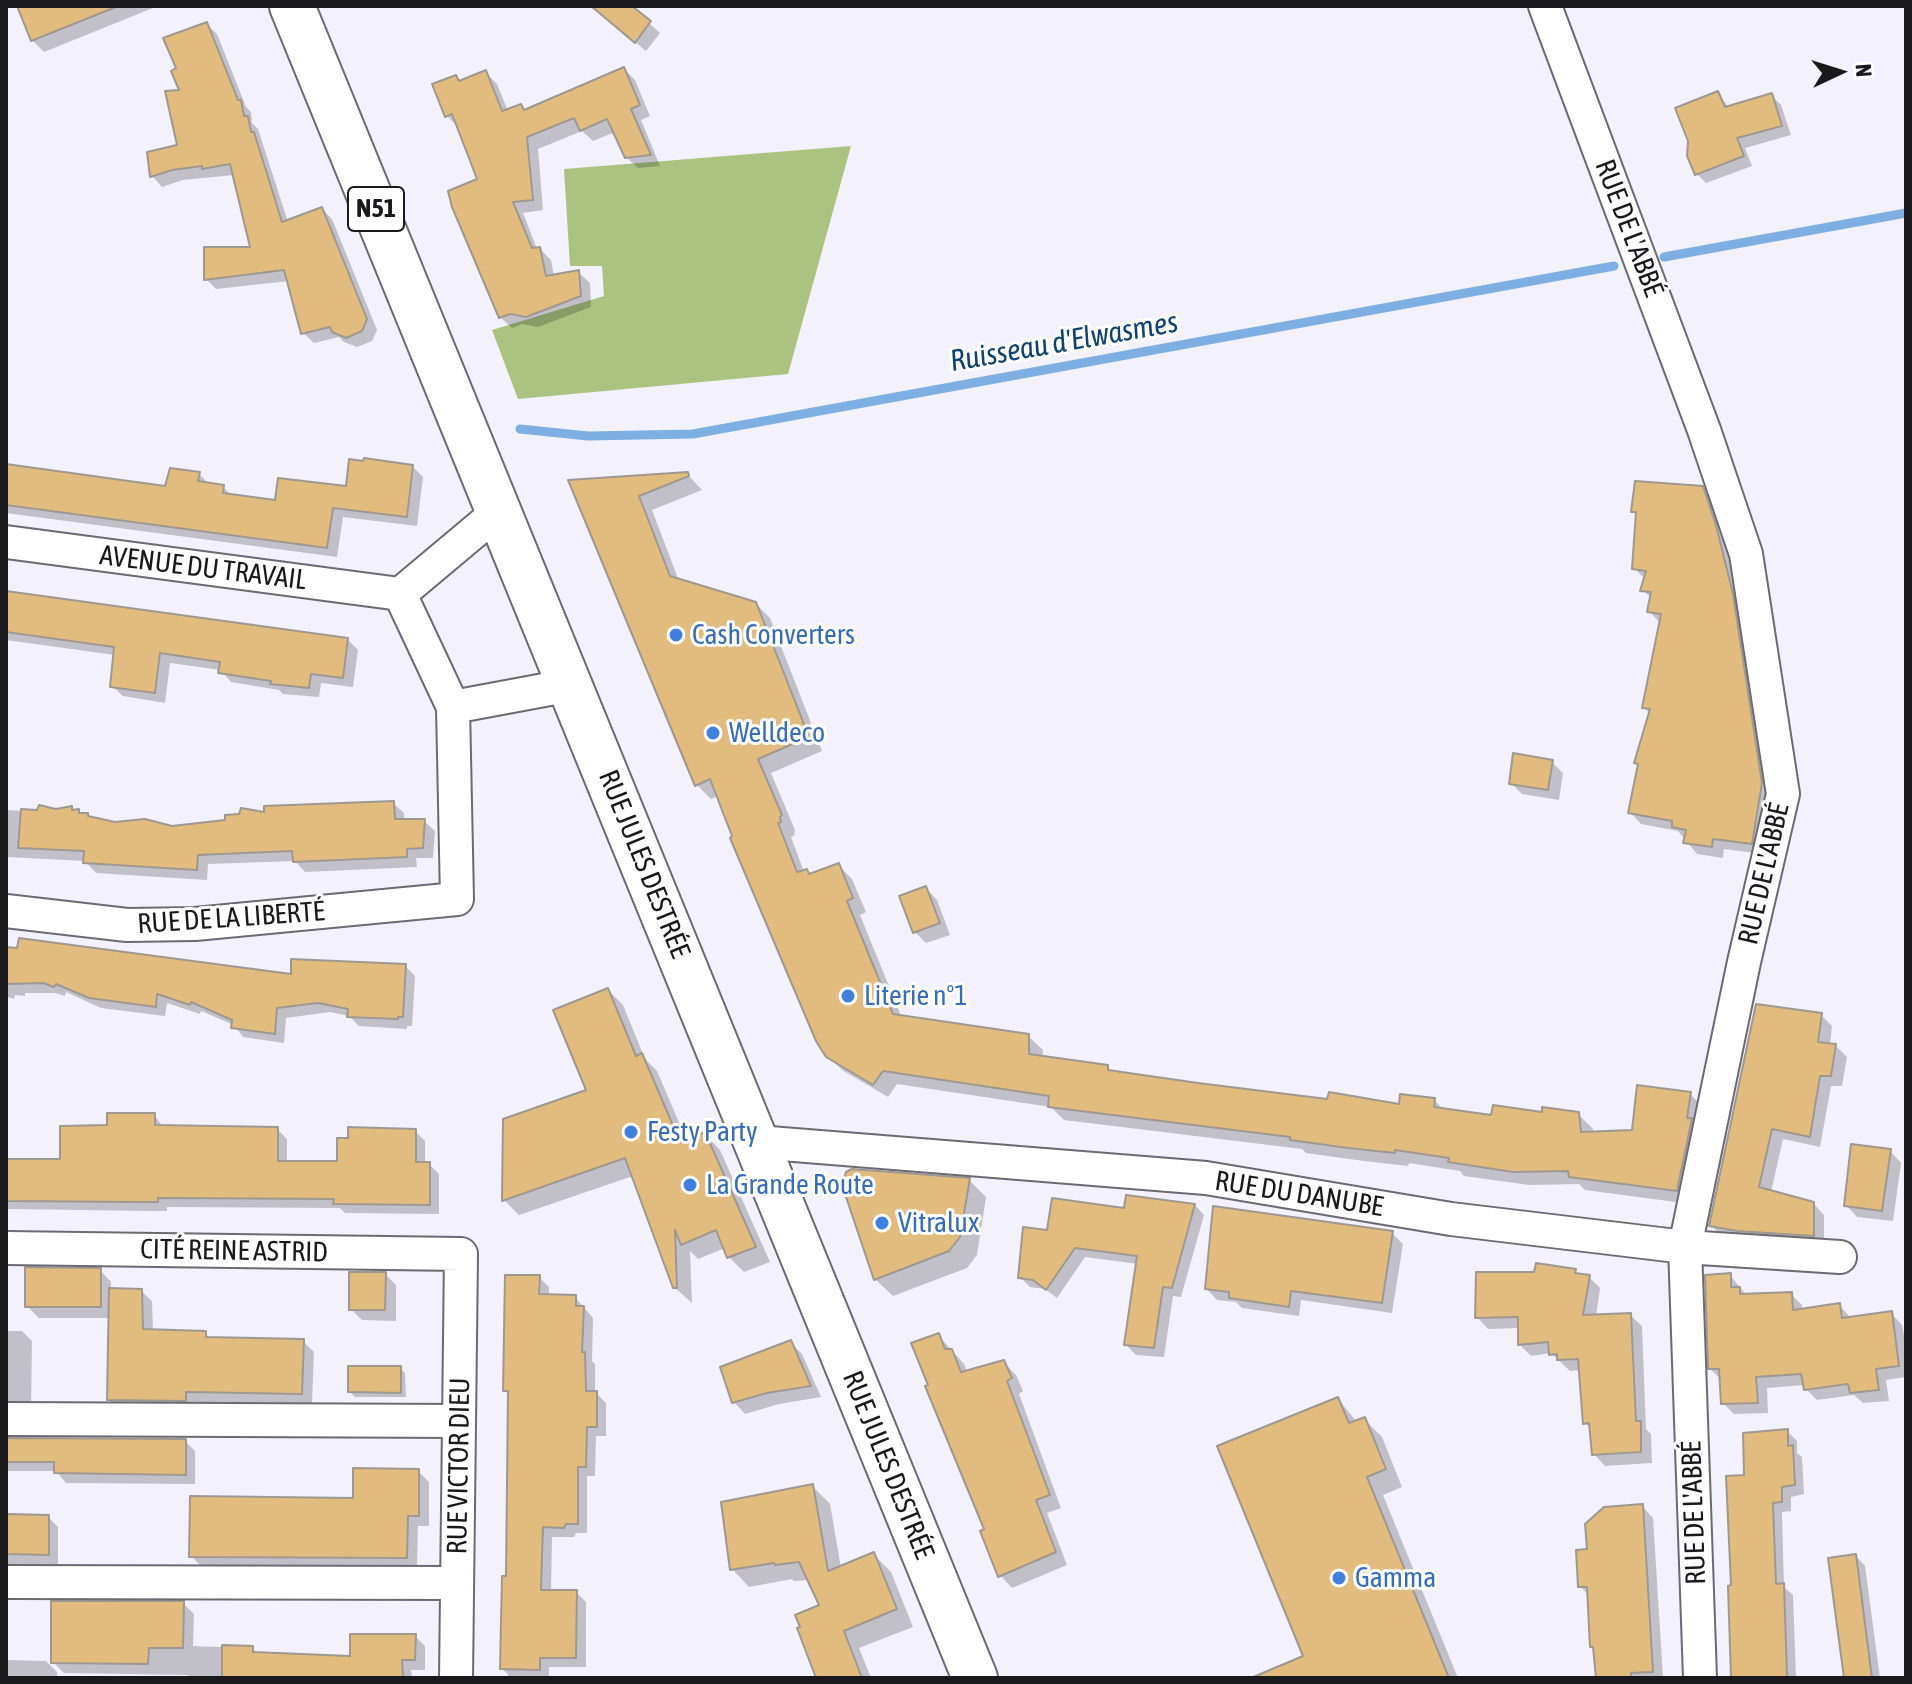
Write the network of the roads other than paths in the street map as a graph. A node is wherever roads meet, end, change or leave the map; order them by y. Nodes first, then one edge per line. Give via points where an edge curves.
1 (292, 6) edge
2 (1545, 6) edge
3 (499, 511) junction
4 (6, 542) edge
5 (400, 594) junction
6 (571, 685) junction
7 (453, 707) junction
8 (6, 911) edge
9 (757, 1142) junction
10 (1685, 1247) junction
11 (6, 1248) edge
12 (461, 1254) joint
13 (1840, 1257) dead end
14 (6, 1419) edge
15 (459, 1421) junction
16 (6, 1582) edge
17 (457, 1583) junction
18 (456, 1678) edge
19 (975, 1678) edge
20 (1700, 1678) edge

1 - 3 main road, RUE JULES DESTRÉE / N51
2 - 10 street, RUE DE L'ABBÉ via 1746,554 1783,794
3 - 5 street
3 - 6 main road, RUE JULES DESTRÉE / N51
4 - 5 street, AVENUE DU TRAVAIL
5 - 7 street
6 - 7 street
6 - 9 main road, RUE JULES DESTRÉE / N51
7 - 8 street, RUE DE LA LIBERTÉ via 457,899 181,924 127,925
9 - 10 street, RUE DU DANUBE via 1206,1178 1451,1219
9 - 19 main road, RUE JULES DESTRÉE / N51
10 - 13 street, RUE DU DANUBE
10 - 20 street, RUE DE L'ABBÉ
11 - 12 street, CITÉ REINE ASTRID
12 - 15 street, RUE VICTOR DIEU
14 - 15 street
15 - 17 street, RUE VICTOR DIEU
16 - 17 street
17 - 18 street, RUE VICTOR DIEU

